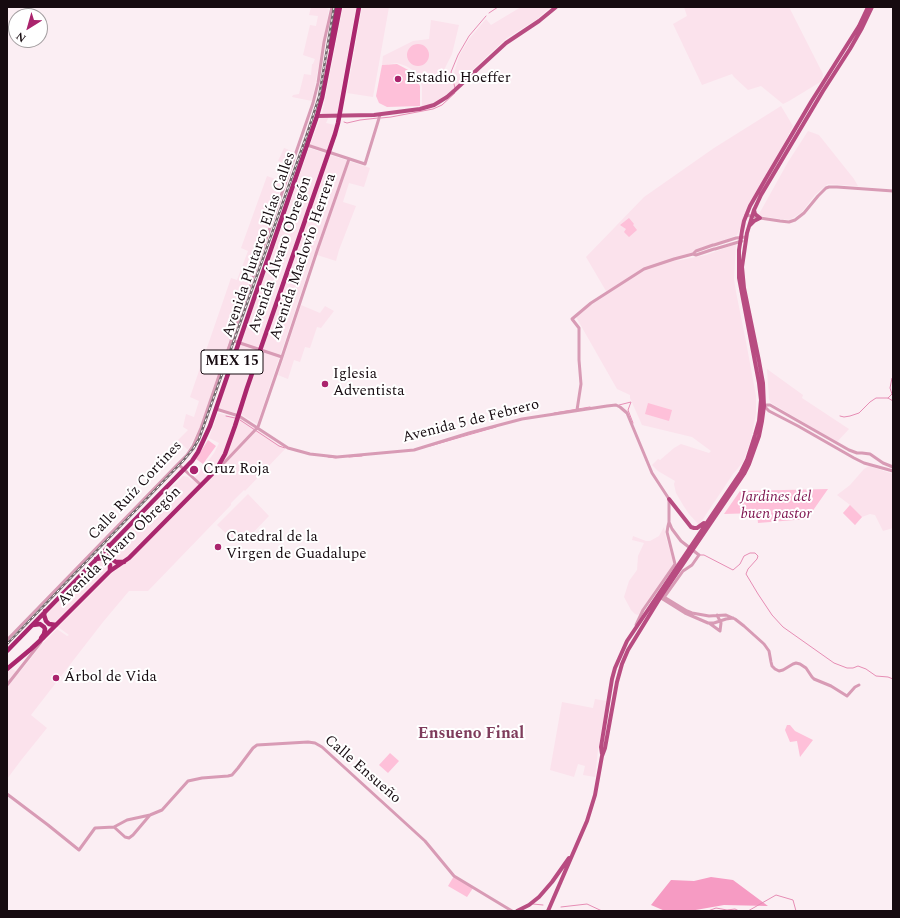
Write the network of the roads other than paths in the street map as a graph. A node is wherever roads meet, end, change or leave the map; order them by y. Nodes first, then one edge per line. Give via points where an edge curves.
1 (332, 7) edge
2 (336, 7) edge
3 (340, 7) edge
4 (359, 7) edge
5 (556, 7) edge
6 (868, 7) edge
7 (872, 7) edge
8 (327, 68) junction
9 (380, 115) junction
10 (317, 116) junction
11 (339, 116) junction
12 (307, 145) junction
13 (329, 152) junction
14 (349, 159) junction
15 (893, 191) edge
16 (754, 210) junction
17 (746, 215) junction
18 (752, 217) junction
19 (760, 218) junction
20 (748, 227) junction
21 (743, 239) junction
22 (231, 340) junction
23 (238, 342) junction
24 (261, 350) junction
25 (282, 357) junction
26 (761, 400) junction
27 (764, 406) junction
28 (216, 408) junction
29 (577, 410) junction
30 (760, 411) junction
31 (238, 416) junction
32 (800, 422) junction
33 (798, 426) junction
34 (258, 427) junction
35 (811, 428) junction
36 (809, 432) junction
37 (873, 457) junction
38 (867, 463) junction
39 (178, 464) junction
40 (222, 465) dead end
41 (893, 467) edge
42 (184, 470) junction
43 (893, 471) edge
44 (201, 486) junction
45 (669, 499) junction
46 (717, 507) junction
47 (669, 522) junction
48 (109, 545) junction
49 (692, 547) junction
50 (96, 559) junction
51 (109, 559) junction
52 (125, 562) junction
53 (680, 568) junction
54 (110, 571) junction
55 (659, 595) junction
56 (45, 611) junction
57 (705, 615) junction
58 (717, 615) junction
59 (733, 618) junction
60 (721, 620) junction
61 (704, 621) junction
62 (708, 623) junction
63 (56, 625) junction
64 (31, 626) junction
65 (44, 637) junction
66 (7, 640) edge
67 (7, 651) edge
68 (24, 655) junction
69 (7, 668) edge
70 (7, 685) edge
71 (859, 685) dead end
72 (602, 756) junction
73 (7, 794) edge
74 (150, 815) junction
75 (114, 827) junction
76 (576, 848) junction
77 (512, 911) edge
78 (516, 911) edge
79 (548, 911) edge

1 - 22 street, Calle Ruíz Cortines via 317,90
2 - 8 highway
3 - 8 highway, Avenida Plutarco Elías Calles / MEX 15
4 - 11 highway, Avenida Álvaro Obregón / MEX 15
5 - 9 main road via 506,43 437,103 427,108
6 - 17 main road
7 - 16 main road via 854,42
8 - 10 highway, Avenida Plutarco Elías Calles / MEX 15
9 - 11 main road
9 - 14 street via 365,164
10 - 11 main road
10 - 12 highway, Avenida Plutarco Elías Calles / MEX 15
11 - 13 highway, Avenida Álvaro Obregón / MEX 15
12 - 13 street
12 - 23 highway, Avenida Plutarco Elías Calles / MEX 15
13 - 14 street
13 - 24 highway, Avenida Álvaro Obregón / MEX 15
14 - 25 street, Avenida Maclovio Herrera
15 - 19 street via 829,187 794,220 785,222
16 - 18 main road
16 - 19 main road
17 - 18 street
17 - 21 main road
18 - 19 street
18 - 20 main road
19 - 20 main road
20 - 21 main road
21 - 26 main road via 739,250 739,278
21 - 27 main road via 743,278 763,383
21 - 29 street via 644,269 591,303 572,319 579,328 580,336 581,384
22 - 23 street
22 - 39 street, Calle Ruíz Cortines via 201,428 192,448
23 - 24 street
23 - 28 highway, Avenida Plutarco Elías Calles / MEX 15
24 - 25 street
24 - 31 highway, Avenida Álvaro Obregón / MEX 15
25 - 34 street, Avenida Maclovio Herrera
26 - 27 main road
26 - 30 main road
27 - 30 main road
27 - 32 street via 770,405
27 - 33 street
27 - 49 main road via 759,436 747,469
28 - 31 street, Avenida 5 de Febrero
28 - 42 highway, Avenida Plutarco Elías Calles / MEX 15 via 198,452
29 - 34 street, Avenida 5 de Febrero via 522,419 414,450 341,457 320,456 288,448
29 - 45 street, Avenida 5 de Febrero via 612,405 622,408 627,413 652,473
30 - 46 main road via 756,435 747,460
31 - 34 street, Avenida 5 de Febrero
31 - 44 highway, Avenida Álvaro Obregón / MEX 15 via 225,454 217,469
32 - 33 street via 801,425
32 - 35 street
33 - 36 street
34 - 40 street, Avenida Maclovio Herrera
35 - 36 street
35 - 37 street via 853,452
36 - 38 street
37 - 38 street
37 - 41 street
38 - 43 street
39 - 42 street
39 - 66 street, Calle Ruíz Cortines
42 - 44 street
42 - 48 highway, Avenida Plutarco Elías Calles / MEX 15
44 - 52 highway, Avenida Álvaro Obregón / MEX 15
45 - 46 main road via 694,528 700,527
45 - 47 street
46 - 49 main road
47 - 53 street via 681,541 699,555 692,565
47 - 55 street via 667,532 675,564
48 - 50 highway, Avenida Plutarco Elías Calles / MEX 15
48 - 51 highway
49 - 53 main road
50 - 51 highway
50 - 56 highway, Avenida Plutarco Elías Calles / MEX 15
51 - 52 highway
51 - 54 highway
52 - 54 highway, Avenida Álvaro Obregón / MEX 15
53 - 55 main road
53 - 55 street
54 - 63 highway, Avenida Álvaro Obregón / MEX 15
55 - 57 street via 688,612
55 - 61 street via 685,613
55 - 72 main road via 622,664
55 - 72 main road via 626,641 612,679 601,747
56 - 63 highway via 46,621
56 - 64 highway, Avenida Plutarco Elías Calles / MEX 15
57 - 58 street
57 - 61 street
58 - 59 street
58 - 60 street
59 - 60 street
59 - 71 street via 764,644 775,669 779,671 793,664 800,664 814,679 847,696
60 - 62 street
60 - 62 street via 720,631
61 - 62 street
63 - 65 highway, Avenida Álvaro Obregón / MEX 15
64 - 67 highway, Avenida Plutarco Elías Calles / MEX 15
64 - 68 highway via 40,624 44,627 44,632
65 - 68 highway, MEX 15
65 - 70 street, Avenida Álvaro Obregón
68 - 69 highway, MEX 15
72 - 76 main road via 595,795
73 - 75 street, Calle Ensueño via 79,850 95,828
74 - 75 street, Calle Ensueño via 130,818
74 - 75 street via 129,838
74 - 77 street, Calle Ensueño via 164,808 188,781 232,775 257,745 315,743 425,841 454,876
76 - 78 main road via 545,890 528,906
76 - 79 main road

